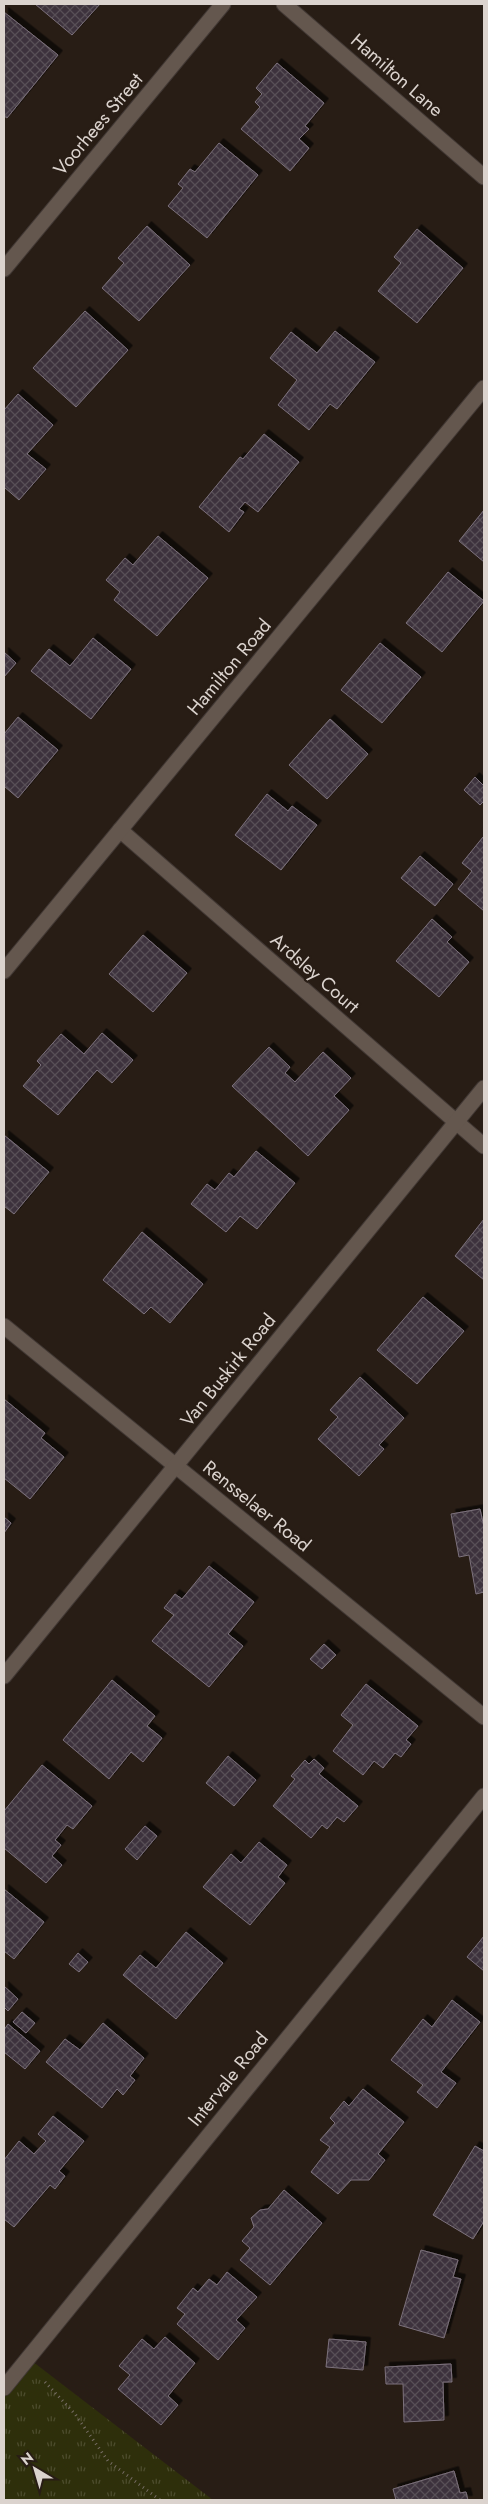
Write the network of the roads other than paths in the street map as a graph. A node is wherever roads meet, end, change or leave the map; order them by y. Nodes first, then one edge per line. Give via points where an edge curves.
1 (223, 4) edge
2 (284, 4) edge
3 (484, 177) edge
4 (4, 270) edge
5 (484, 388) edge
6 (120, 830) junction
7 (4, 971) edge
8 (484, 1088) edge
9 (457, 1122) junction
10 (484, 1146) edge
11 (4, 1326) edge
12 (176, 1466) junction
13 (4, 1676) edge
14 (484, 1717) edge
15 (484, 1796) edge
16 (4, 2388) edge

1 - 4 street, Voorhees Street
2 - 3 street, Hamilton Lane
5 - 6 street, Hamilton Road
6 - 7 street, Hamilton Road
6 - 9 street, Ardsley Court
8 - 9 street, Van Buskirk Road
9 - 10 street, Ardsley Court
9 - 12 street, Van Buskirk Road
11 - 12 street, Rensselaer Road
12 - 13 street, Van Buskirk Road
12 - 14 street, Rensselaer Road
15 - 16 street, Intervale Road

